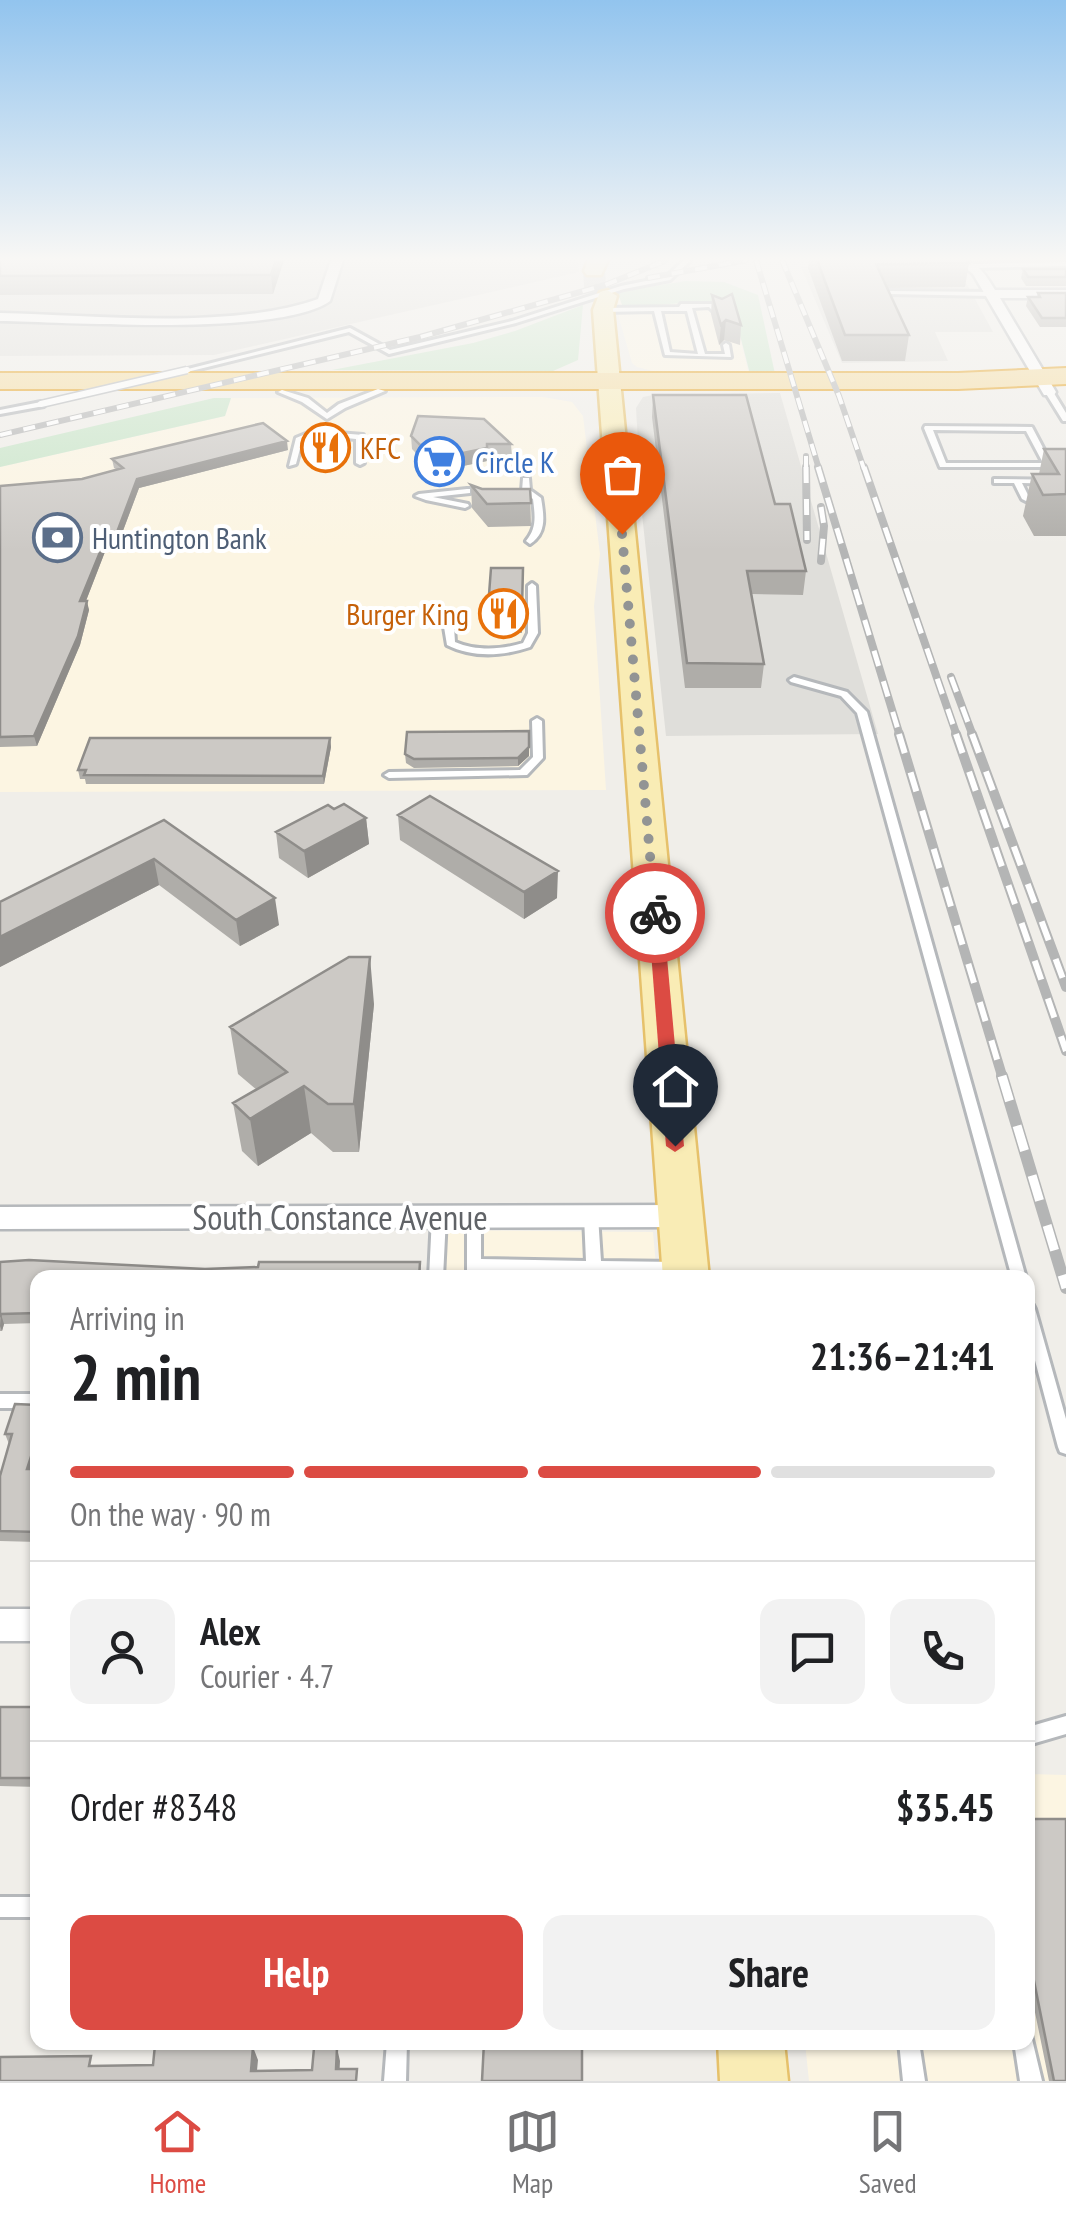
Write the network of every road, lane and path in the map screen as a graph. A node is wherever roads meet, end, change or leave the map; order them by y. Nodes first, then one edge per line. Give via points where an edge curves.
1 (253, 357) edge
2 (607, 357) edge
3 (1036, 357) edge
4 (0, 380) edge
5 (172, 380) junction
6 (1055, 384) edge
7 (610, 385) junction
8 (0, 392) edge
9 (0, 412) edge
10 (1066, 419) edge
11 (292, 464) dead end
12 (360, 464) dead end
13 (1048, 465) junction
14 (1066, 466) edge
15 (997, 481) dead end
16 (1017, 481) junction
17 (1066, 482) edge
18 (419, 496) joint
19 (526, 496) edge
20 (1026, 499) dead end
21 (530, 540) dead end
22 (532, 586) dead end
23 (450, 627) dead end
24 (794, 680) dead end
25 (537, 721) dead end
26 (389, 776) dead end
27 (474, 1216) junction
28 (591, 1216) junction
29 (681, 1216) junction
30 (440, 1217) junction
31 (0, 1218) edge
32 (594, 1267) junction
33 (437, 1270) edge
34 (474, 1270) edge
35 (522, 1270) edge
36 (605, 1270) edge
37 (686, 1270) edge
38 (1017, 1270) edge
39 (1035, 1335) edge
40 (0, 1401) edge
41 (30, 1401) edge
42 (1066, 1448) edge
43 (0, 1625) edge
44 (30, 1625) edge
45 (1066, 1726) edge
46 (1035, 1734) edge
47 (30, 1907) edge
48 (0, 1908) edge
49 (398, 2050) edge
50 (752, 2050) edge
51 (910, 2050) edge
52 (1025, 2050) edge
53 (396, 2081) edge
54 (754, 2081) edge
55 (914, 2081) edge
56 (1031, 2081) edge

1 - 5 lane
2 - 7 main road
3 - 6 street
4 - 5 highway
5 - 7 highway
5 - 7 highway via 282,392
5 - 8 highway
5 - 9 lane, bridge
6 - 7 highway
6 - 10 lane
7 - 29 main road
11 - 12 lane via 300,440 316,433 360,437
13 - 13 lane via 1029,428 928,428 942,465
13 - 14 lane
15 - 16 lane
16 - 17 lane
16 - 20 lane
18 - 18 lane via 466,498
19 - 21 lane via 540,530
22 - 23 lane via 527,644 511,650 461,648 450,643
24 - 38 lane via 844,694 862,712
25 - 26 lane via 538,758 523,773
27 - 28 street, South Constance Avenue
27 - 30 street, South Constance Avenue
27 - 34 lane
28 - 29 street, South Constance Avenue
28 - 32 lane
29 - 37 main road
30 - 31 street, South Constance Avenue
30 - 33 lane
32 - 35 lane
32 - 36 lane
39 - 42 lane
40 - 41 lane
43 - 44 street
45 - 46 lane
47 - 48 lane
49 - 53 lane
50 - 54 main road
51 - 55 lane
52 - 56 lane

